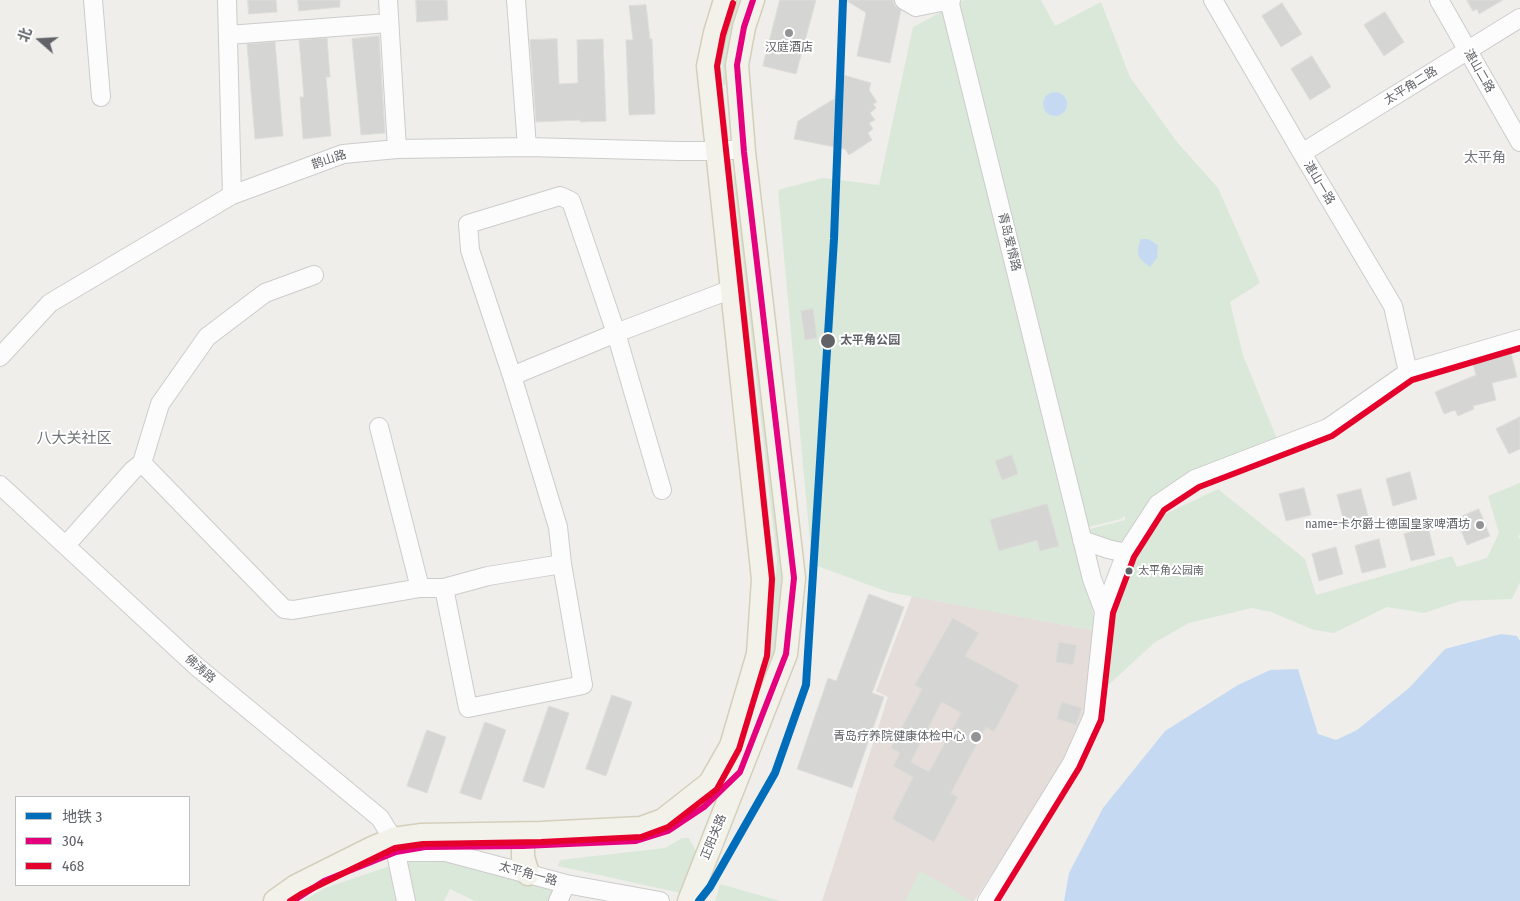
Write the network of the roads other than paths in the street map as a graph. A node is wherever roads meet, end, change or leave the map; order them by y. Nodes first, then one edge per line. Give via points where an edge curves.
1 (92, 0) edge
2 (227, 0) edge
3 (388, 0) edge
4 (516, 0) edge
5 (725, 0) edge
6 (752, 0) edge
7 (904, 0) edge
8 (950, 0) edge
9 (1213, 0) edge
10 (1439, 0) edge
11 (1520, 18) edge
12 (389, 23) junction
13 (228, 35) junction
14 (1468, 51) junction
15 (101, 97) dead end
16 (1520, 142) edge
17 (527, 147) junction
18 (397, 149) junction
19 (744, 149) junction
20 (717, 151) junction
21 (1302, 153) junction
22 (232, 195) junction
23 (314, 275) dead end
24 (732, 289) junction
25 (616, 333) junction
26 (1520, 339) edge
27 (0, 358) edge
28 (1408, 372) junction
29 (512, 376) junction
30 (380, 427) dead end
31 (142, 463) junction
32 (0, 485) edge
33 (662, 490) dead end
34 (1082, 540) junction
35 (66, 545) junction
36 (1126, 553) junction
37 (562, 564) junction
38 (420, 588) junction
39 (444, 588) junction
40 (1104, 610) junction
41 (523, 834) junction
42 (395, 845) junction
43 (528, 874) junction
44 (566, 884) junction
45 (275, 901) edge
46 (406, 901) edge
47 (558, 901) edge
48 (660, 901) edge
49 (689, 901) edge
50 (986, 901) edge

1 - 15 street
2 - 13 street
3 - 12 street
4 - 17 street
5 - 20 main road via 708,66
6 - 19 main road, 正阳关路 via 737,65
7 - 8 street via 916,6
8 - 34 street, 青岛爱情路
9 - 21 street, 湛山一路
10 - 14 street, 湛山二路
11 - 14 street, 太平角二路
12 - 13 street
12 - 18 street
13 - 22 street
14 - 16 street, 湛山二路
14 - 21 street, 太平角二路
17 - 18 street, 鹊山路
17 - 20 street, 鹊山路
18 - 22 street, 鹊山路 via 343,154
19 - 20 street, 鹊山路
19 - 49 main road, 正阳关路 via 794,578 786,654
20 - 24 main road
21 - 28 street, 湛山一路 via 1393,306
22 - 27 street, 鹊山路 via 50,304
23 - 31 street via 265,293 207,337 160,404
24 - 25 street
24 - 41 main road via 763,579 758,654 731,746 710,783 663,820 641,828
25 - 29 street
25 - 29 street via 571,201 560,196 468,224 470,250
25 - 33 street
26 - 28 street
28 - 36 street via 1328,428 1195,479 1158,504
29 - 37 street via 558,527
30 - 38 street
31 - 35 street
31 - 38 street via 284,609
32 - 35 street, 佛涛路
34 - 36 street
34 - 40 street, 青岛爱情路
35 - 42 street, 佛涛路 via 196,666 380,818
36 - 40 street
37 - 39 street via 488,576
37 - 39 street via 583,685 481,706 468,708
38 - 39 street
40 - 50 street via 1093,716 1072,763
41 - 42 main road via 422,834
41 - 43 main road via 523,857
42 - 43 street, 太平角一路 via 446,852
42 - 45 main road via 372,848 296,886
42 - 46 street
43 - 44 street, 太平角一路
44 - 47 street
44 - 48 street, 太平角一路

